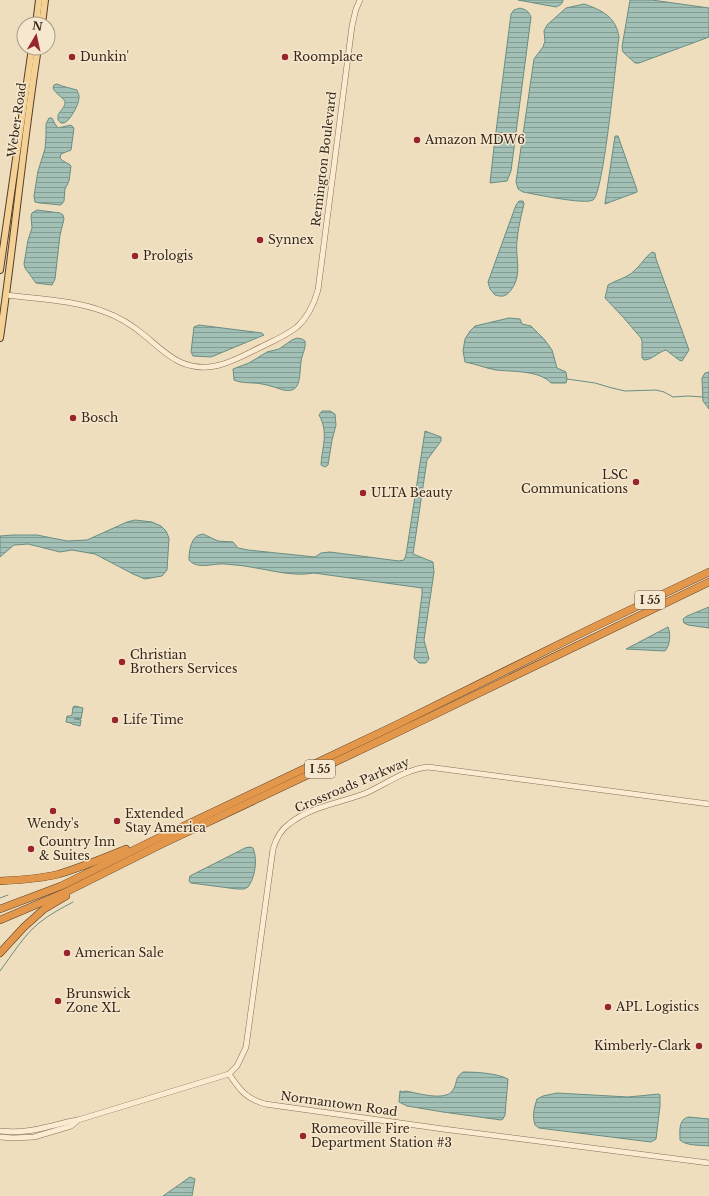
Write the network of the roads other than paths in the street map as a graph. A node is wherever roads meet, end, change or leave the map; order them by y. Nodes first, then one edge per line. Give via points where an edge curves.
1 (39, 0) edge
2 (45, 0) edge
3 (360, 0) edge
4 (37, 16) edge
5 (43, 16) edge
6 (31, 56) edge
7 (37, 56) edge
8 (0, 270) edge
9 (3, 294) edge
10 (0, 338) edge
11 (709, 572) edge
12 (709, 582) edge
13 (709, 804) edge
14 (148, 843) junction
15 (164, 843) junction
16 (0, 881) edge
17 (0, 909) edge
18 (0, 920) edge
19 (0, 953) edge
20 (229, 1074) junction
21 (78, 1120) junction
22 (0, 1131) edge
23 (0, 1138) edge
24 (709, 1163) edge

1 - 4 main road
2 - 5 main road
3 - 9 street, Remington Boulevard via 352,26 318,290 313,305 298,326 286,335 234,361 200,367 176,359 129,324 106,312 81,305
6 - 8 main road, Weber Road
7 - 9 main road, Weber Road
9 - 10 main road, Weber Road
11 - 14 highway, I 55
12 - 15 highway, I 55
13 - 20 street, Crossroads Parkway via 428,767 413,770 367,792 295,819 280,833 273,849 246,1047 237,1066
14 - 16 highway via 58,874
14 - 17 highway, I 55 via 61,886
15 - 18 highway, I 55 via 66,892
15 - 19 highway via 82,886 44,910
20 - 21 street
20 - 24 street, Normantown Road via 252,1100 265,1104
21 - 22 street via 22,1132
21 - 23 street via 71,1126 34,1137

